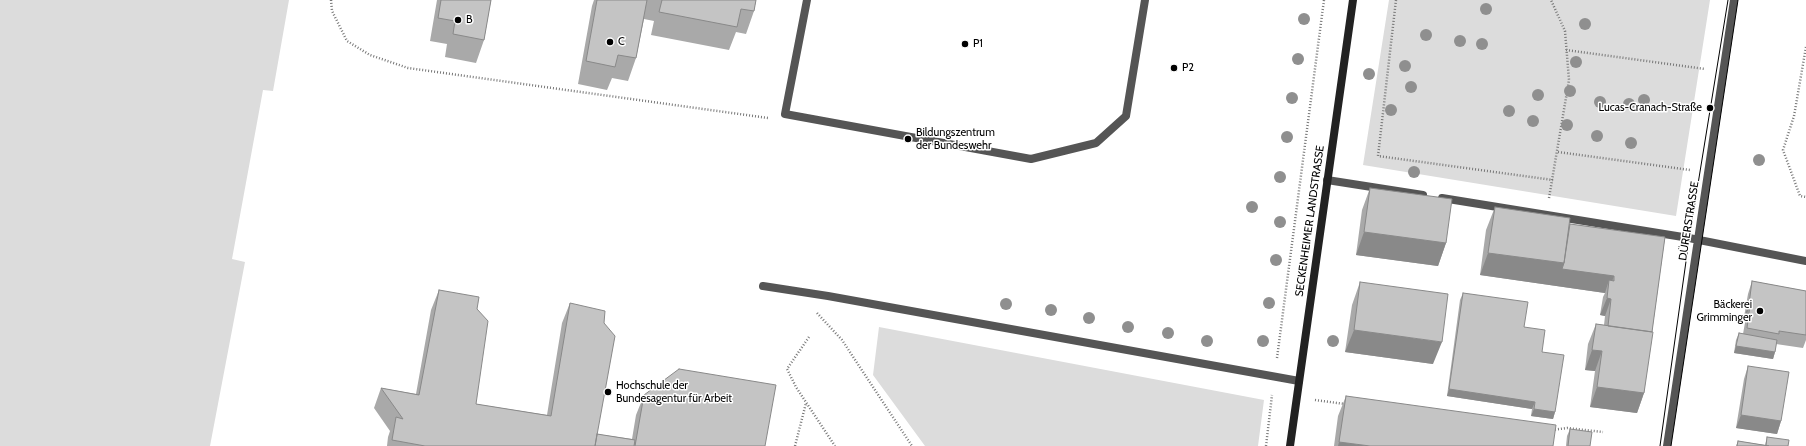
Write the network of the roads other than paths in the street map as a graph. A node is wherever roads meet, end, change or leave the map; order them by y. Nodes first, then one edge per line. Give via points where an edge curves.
1 (807, 0) edge
2 (1145, 0) edge
3 (1353, 0) edge
4 (1734, 0) edge
5 (1327, 180) junction
6 (1698, 239) junction
7 (1806, 261) edge
8 (763, 286) dead end
9 (1299, 381) junction
10 (1290, 446) edge
11 (1666, 446) edge

1 - 2 street via 785,114 1031,159 1096,143 1126,116
3 - 5 main road, SECKENHEIMER LANDSTRASSE
4 - 6 street, DÜRERSTRASSE
5 - 6 street
5 - 9 main road, SECKENHEIMER LANDSTRASSE
6 - 7 street
6 - 11 street, DÜRERSTRASSE
8 - 9 street
9 - 10 main road, SECKENHEIMER LANDSTRASSE

